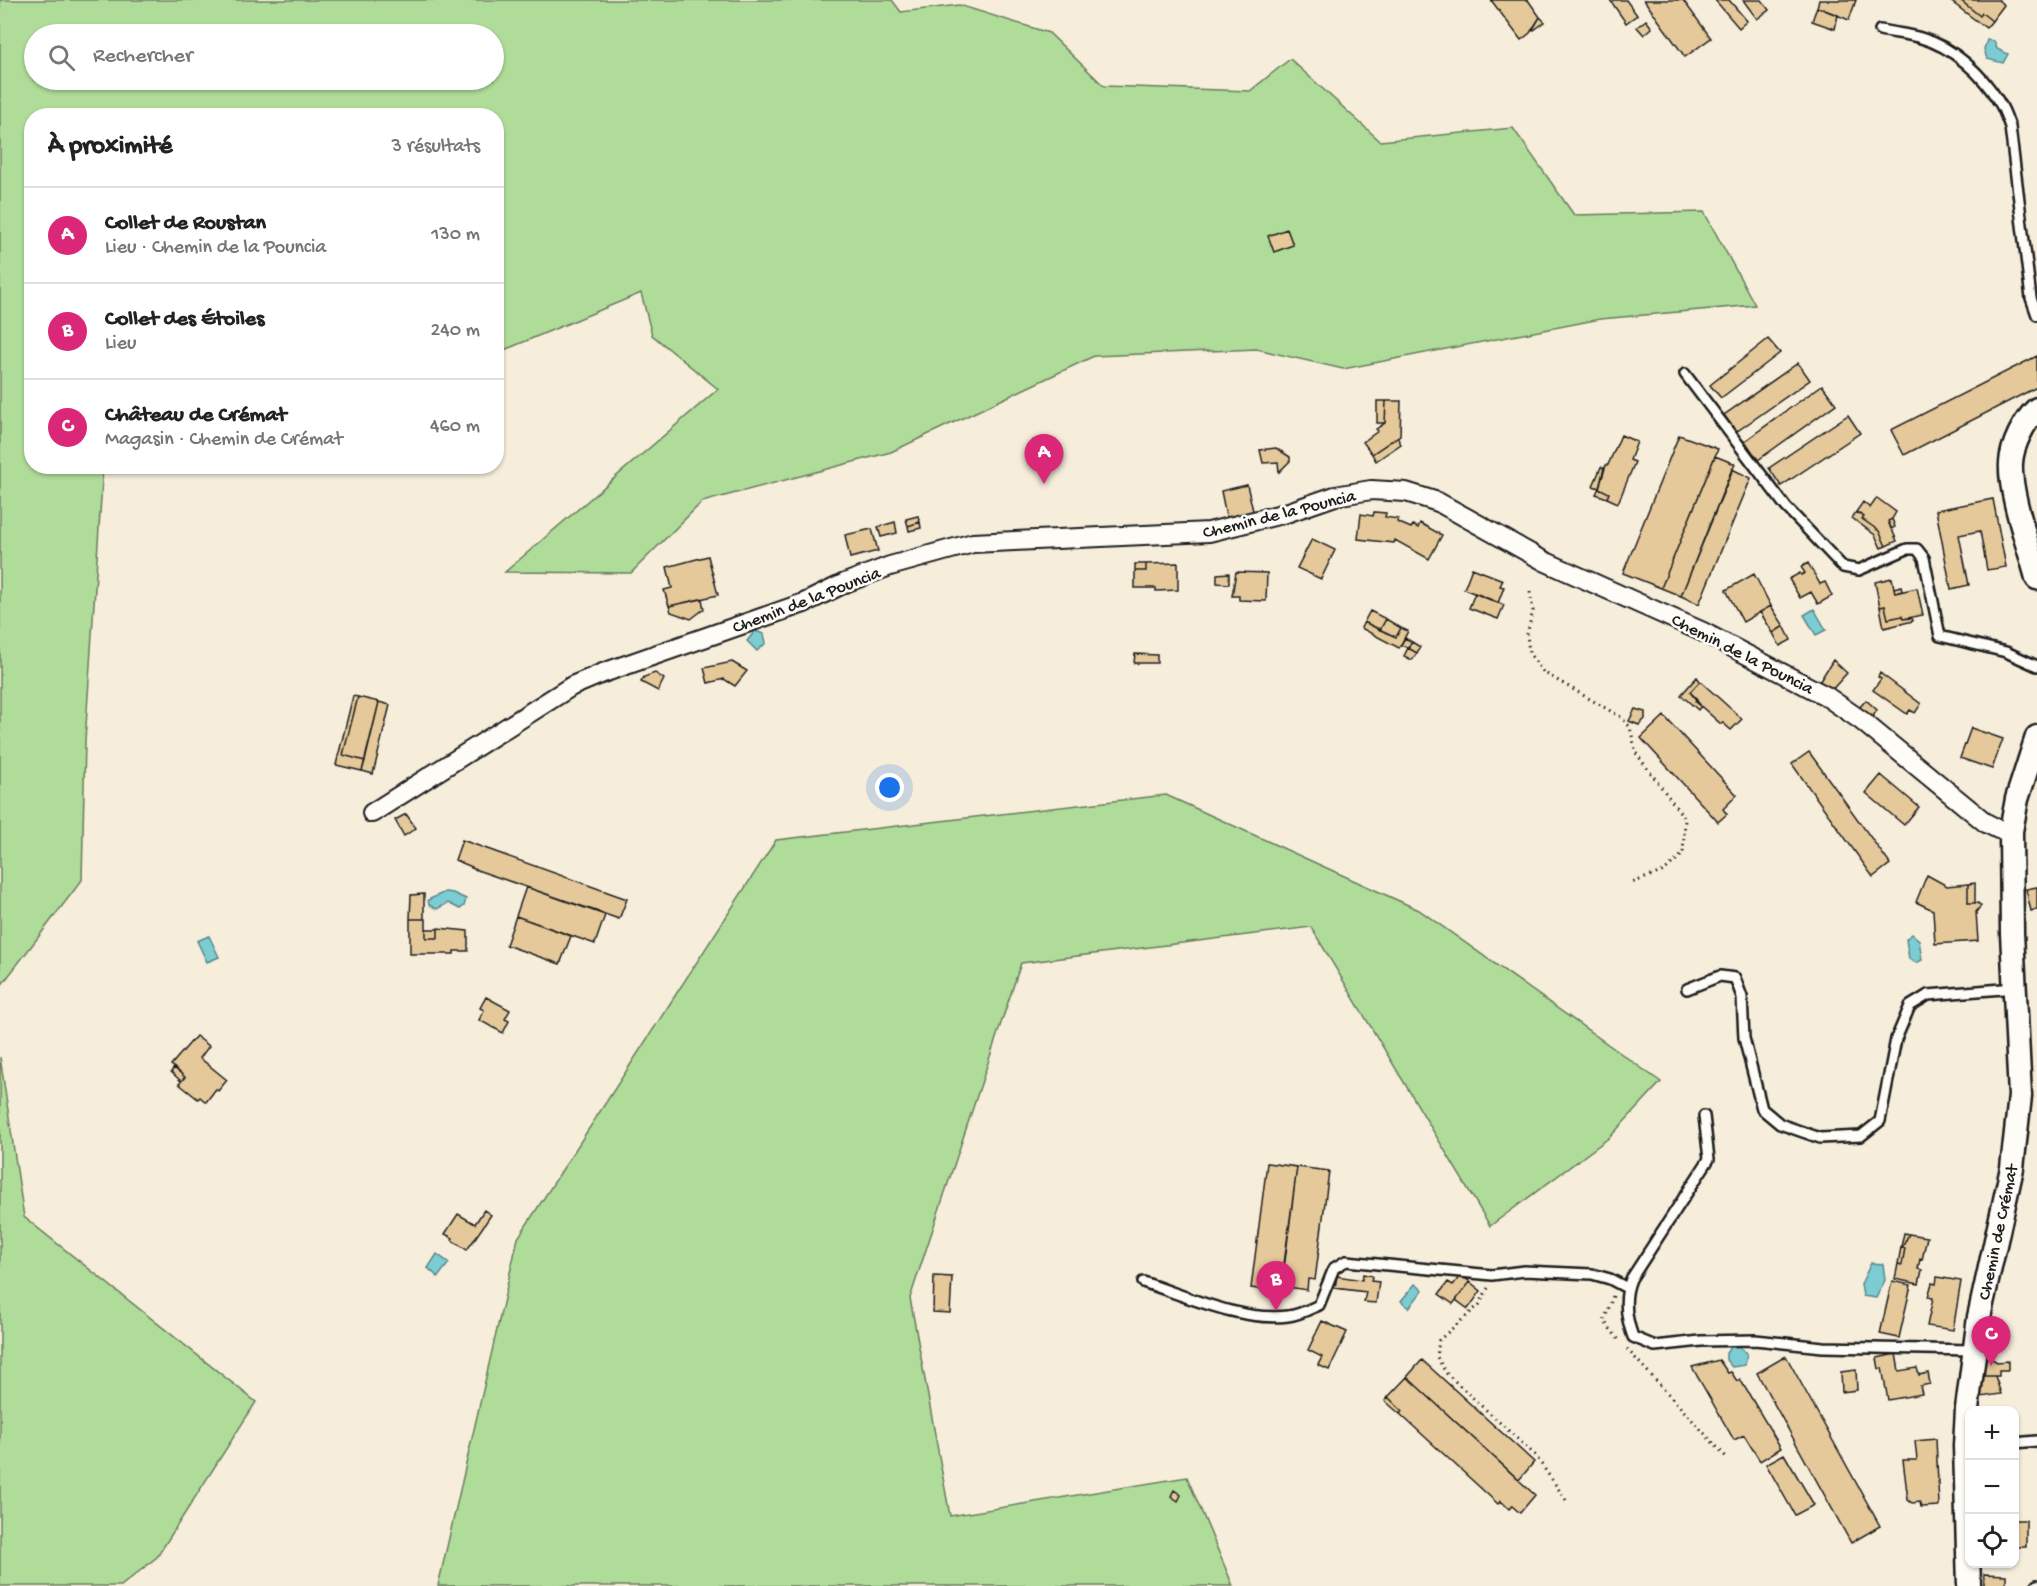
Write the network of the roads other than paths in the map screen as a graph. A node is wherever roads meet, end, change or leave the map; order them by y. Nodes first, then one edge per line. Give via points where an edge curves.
1 (1880, 30) dead end
2 (2037, 315) edge
3 (1685, 374) dead end
4 (2037, 409) edge
5 (2037, 578) edge
6 (2037, 666) edge
7 (2037, 737) edge
8 (372, 813) dead end
9 (2011, 831) junction
10 (2015, 988) junction
11 (1687, 989) dead end
12 (1704, 1116) dead end
13 (1143, 1282) dead end
14 (1624, 1287) junction
15 (1973, 1350) junction
16 (1970, 1406) edge
17 (2037, 1441) edge
18 (2019, 1443) edge
19 (1967, 1460) edge
20 (1969, 1586) edge

1 - 2 lane via 1922,38 1940,46 1973,69 2001,104 2010,127 2031,298
3 - 6 lane via 1786,507 1843,567 1859,570 1907,549 1917,549 1924,558 1940,636 2006,652
4 - 5 street via 2028,417 2011,462 2012,486
7 - 9 street, Chemin de Crémat
8 - 9 street, Chemin de la Pouncia via 572,686 804,603 890,566 974,543 1209,532 1335,496 1371,490 1407,492 1438,502 1544,561 1792,676 1862,721 1986,823
9 - 10 street, Chemin de Crémat
10 - 11 lane via 1928,996 1910,1006 1896,1039 1880,1121 1861,1136 1820,1138 1779,1124 1762,1109 1744,1038 1742,997 1735,978 1720,976
10 - 15 street, Chemin de Crémat via 2020,1096 2017,1132
12 - 14 lane via 1709,1159
13 - 14 lane via 1257,1316 1290,1316 1319,1305 1334,1268 1346,1261 1492,1275 1524,1271 1592,1274
14 - 15 lane via 1626,1318 1633,1337 1655,1346 1755,1340 1823,1347
15 - 16 street, Chemin de Crémat
17 - 18 lane
19 - 20 street, Chemin de Crémat

